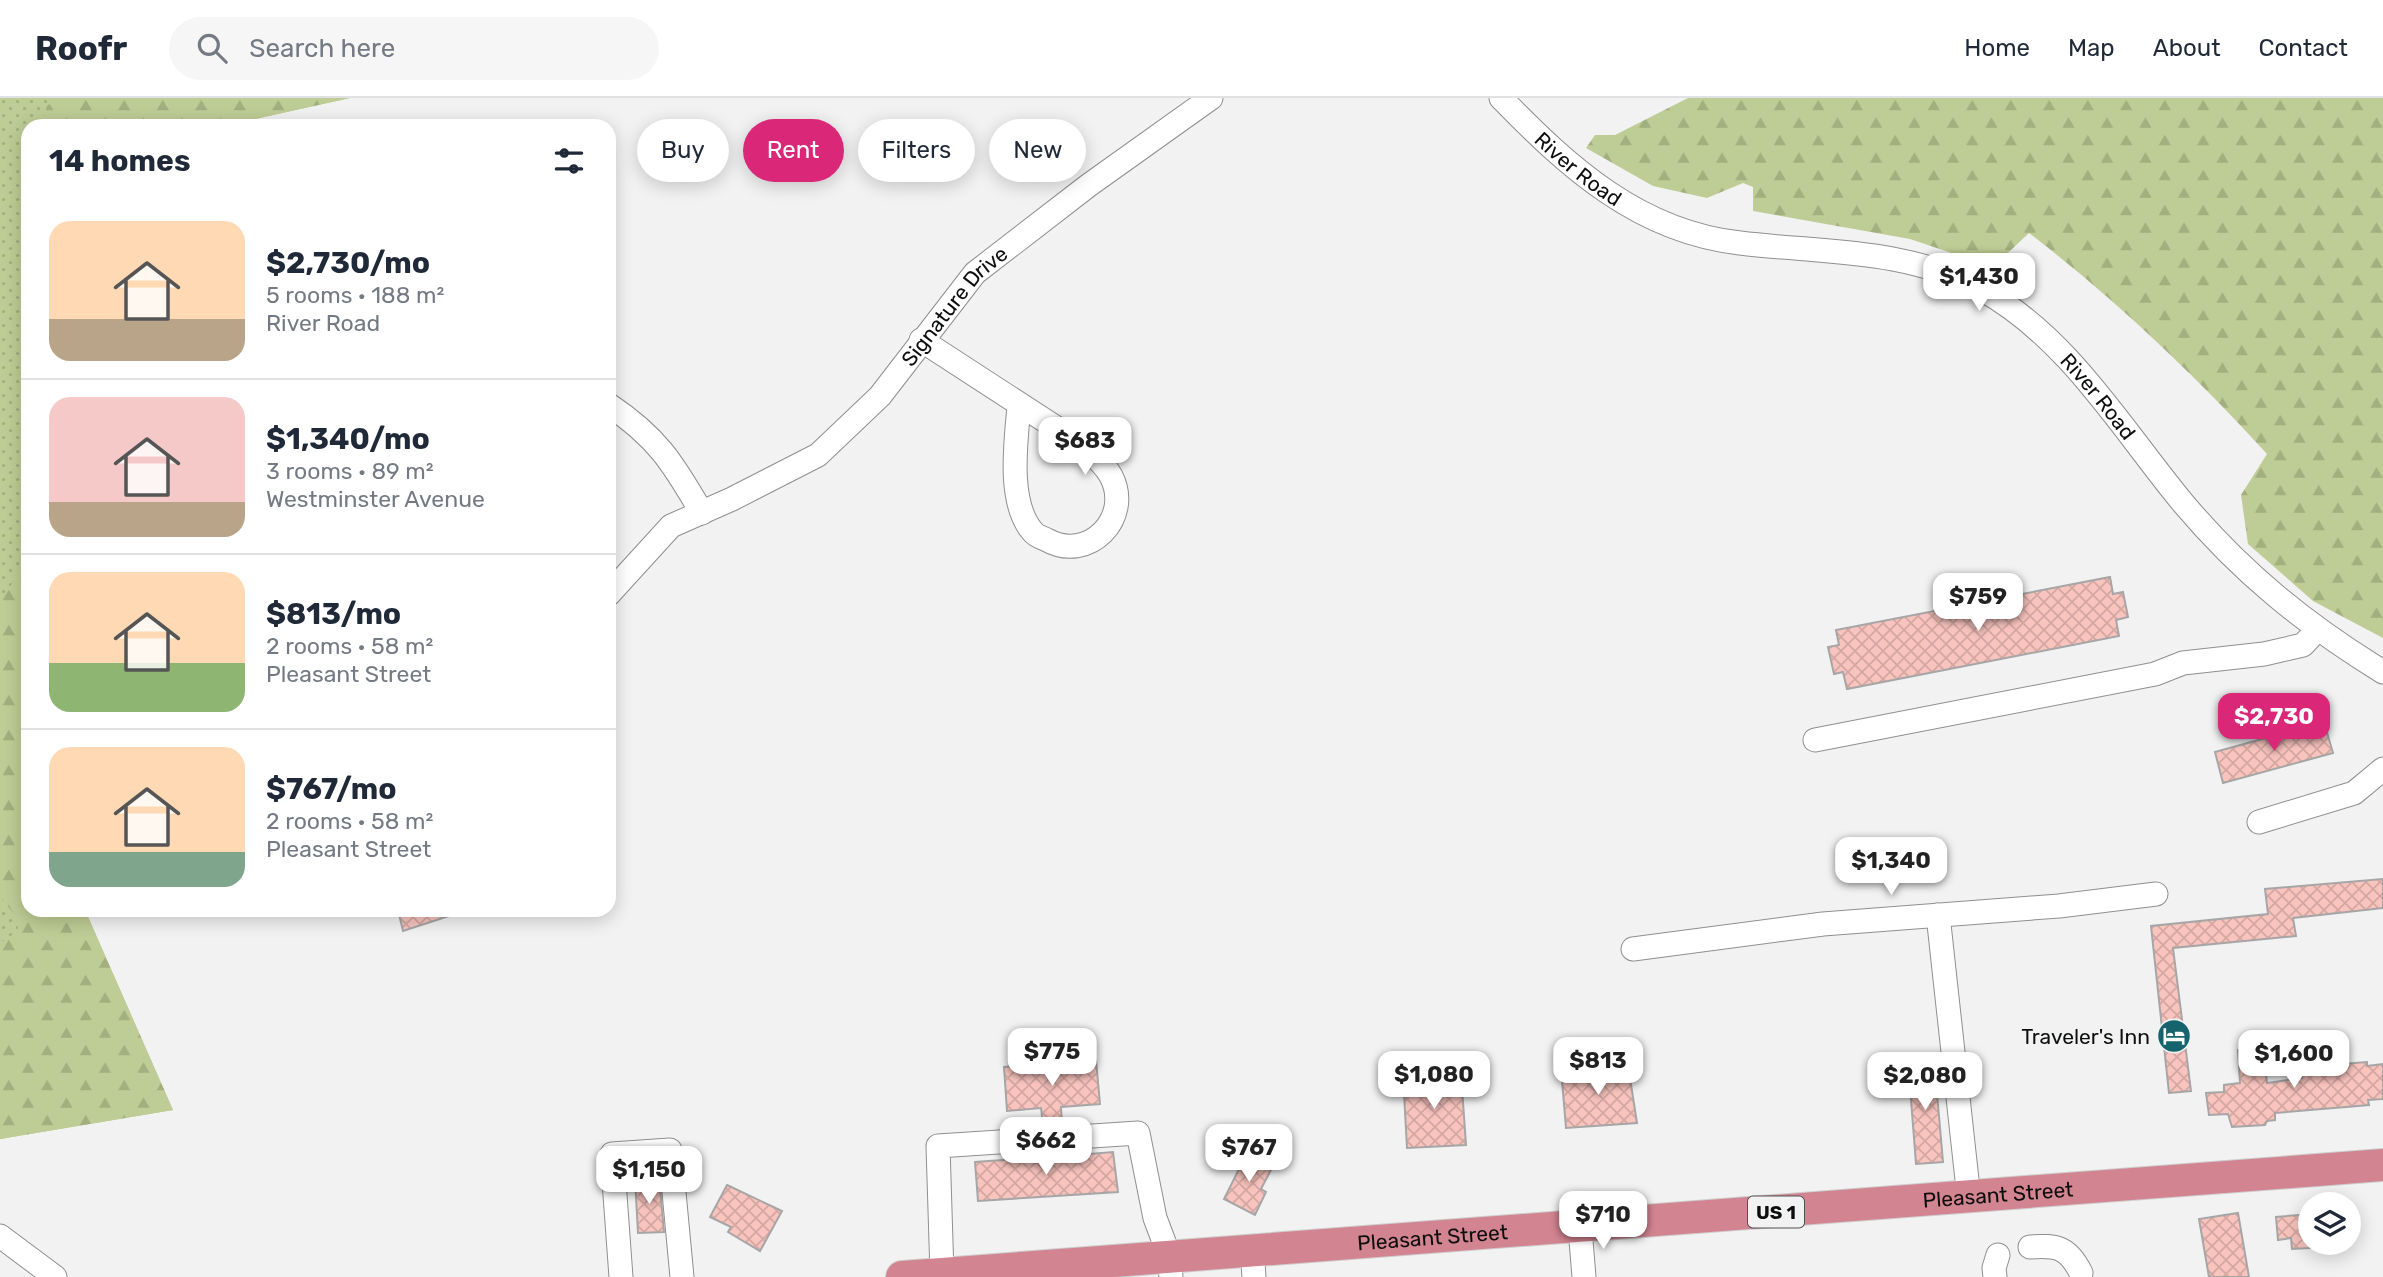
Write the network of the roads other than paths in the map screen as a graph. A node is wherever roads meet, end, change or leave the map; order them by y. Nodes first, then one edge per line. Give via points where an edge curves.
1 (1210, 98) edge
2 (1501, 98) edge
3 (921, 340) junction
4 (1018, 406) junction
5 (616, 410) edge
6 (702, 513) junction
7 (616, 586) edge
8 (2317, 630) junction
9 (2383, 672) edge
10 (1815, 740) dead end
11 (2383, 769) edge
12 (2259, 822) dead end
13 (2156, 894) dead end
14 (1938, 915) junction
15 (1633, 949) dead end
16 (2383, 1165) edge
17 (1969, 1198) junction
18 (1580, 1228) junction
19 (0, 1236) edge
20 (2029, 1247) dead end
21 (1253, 1263) edge
22 (1170, 1266) edge
23 (1037, 1271) edge
24 (2081, 1273) dead end
25 (942, 1274) junction
26 (55, 1277) edge
27 (621, 1277) edge
28 (682, 1277) edge
29 (902, 1277) edge
30 (1584, 1277) edge

1 - 3 street, Signature Drive via 975,273
2 - 8 street, River Road via 1577,171 1641,214 1690,233 1739,243 1835,250 1934,270 1979,288 2020,313 2075,367 2216,540 2288,609
3 - 4 street
3 - 6 street, Signature Drive via 880,396 818,455
4 - 4 street via 1081,444 1111,476 1116,516 1103,535 1082,546 1060,548 1033,533 1021,509 1014,474
5 - 6 street via 639,425 671,459
6 - 7 street, Signature Drive via 671,526
8 - 9 street, River Road
8 - 10 street via 2304,645 2277,651 2183,663 2155,674
11 - 12 street via 2354,793
13 - 14 street
14 - 15 street via 1822,924
14 - 17 street
16 - 17 highway, Pleasant Street / US 1
17 - 18 highway, Pleasant Street / US 1
18 - 21 highway, Pleasant Street / US 1
18 - 30 street
19 - 26 street
20 - 24 street via 2066,1249
21 - 22 highway, Pleasant Street / US 1
22 - 23 highway, Pleasant Street / US 1
22 - 25 street via 1138,1133 938,1146
23 - 25 highway, Pleasant Street / US 1
25 - 29 highway, Pleasant Street / US 1
27 - 28 street via 612,1154 670,1150

